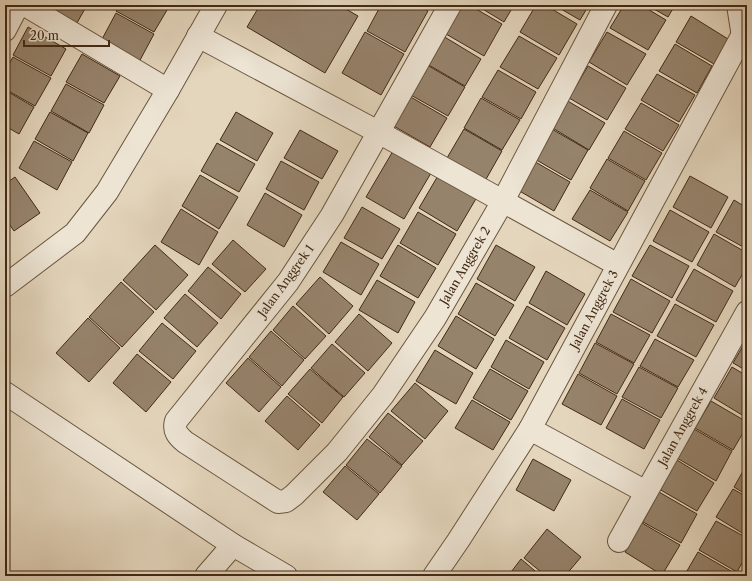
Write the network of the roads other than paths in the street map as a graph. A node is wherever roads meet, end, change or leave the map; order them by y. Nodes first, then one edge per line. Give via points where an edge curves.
1 (18, 5) edge
2 (25, 5) edge
3 (216, 5) edge
4 (450, 5) edge
5 (606, 5) edge
6 (738, 5) edge
7 (5, 30) edge
8 (198, 36) junction
9 (742, 36) junction
10 (747, 57) edge
11 (168, 90) junction
12 (380, 133) junction
13 (503, 201) junction
14 (618, 265) junction
15 (5, 286) edge
16 (747, 312) edge
17 (5, 393) edge
18 (530, 429) junction
19 (646, 492) junction
20 (286, 501) joint
21 (619, 541) dead end
22 (233, 545) junction
23 (206, 576) edge
24 (286, 576) edge
25 (434, 576) edge

1 - 7 street
2 - 11 street
3 - 8 street
4 - 12 street, Jalan Anggrek 1
5 - 13 street, Jalan Anggrek 2
6 - 9 street
8 - 11 street
8 - 12 street
9 - 10 street
9 - 14 street, Jalan Anggrek 3
11 - 15 street via 107,192 75,233
12 - 13 street
12 - 20 street, Jalan Anggrek 1 via 332,215 288,282 176,421 177,435 185,442 278,502
13 - 14 street
13 - 20 street, Jalan Anggrek 2 via 435,318 383,395 337,452
14 - 18 street, Jalan Anggrek 3
16 - 19 street, Jalan Anggrek 4
17 - 22 street
18 - 19 street
18 - 25 street, Jalan Anggrek 3
19 - 21 street, Jalan Anggrek 4
22 - 23 street
22 - 24 street

